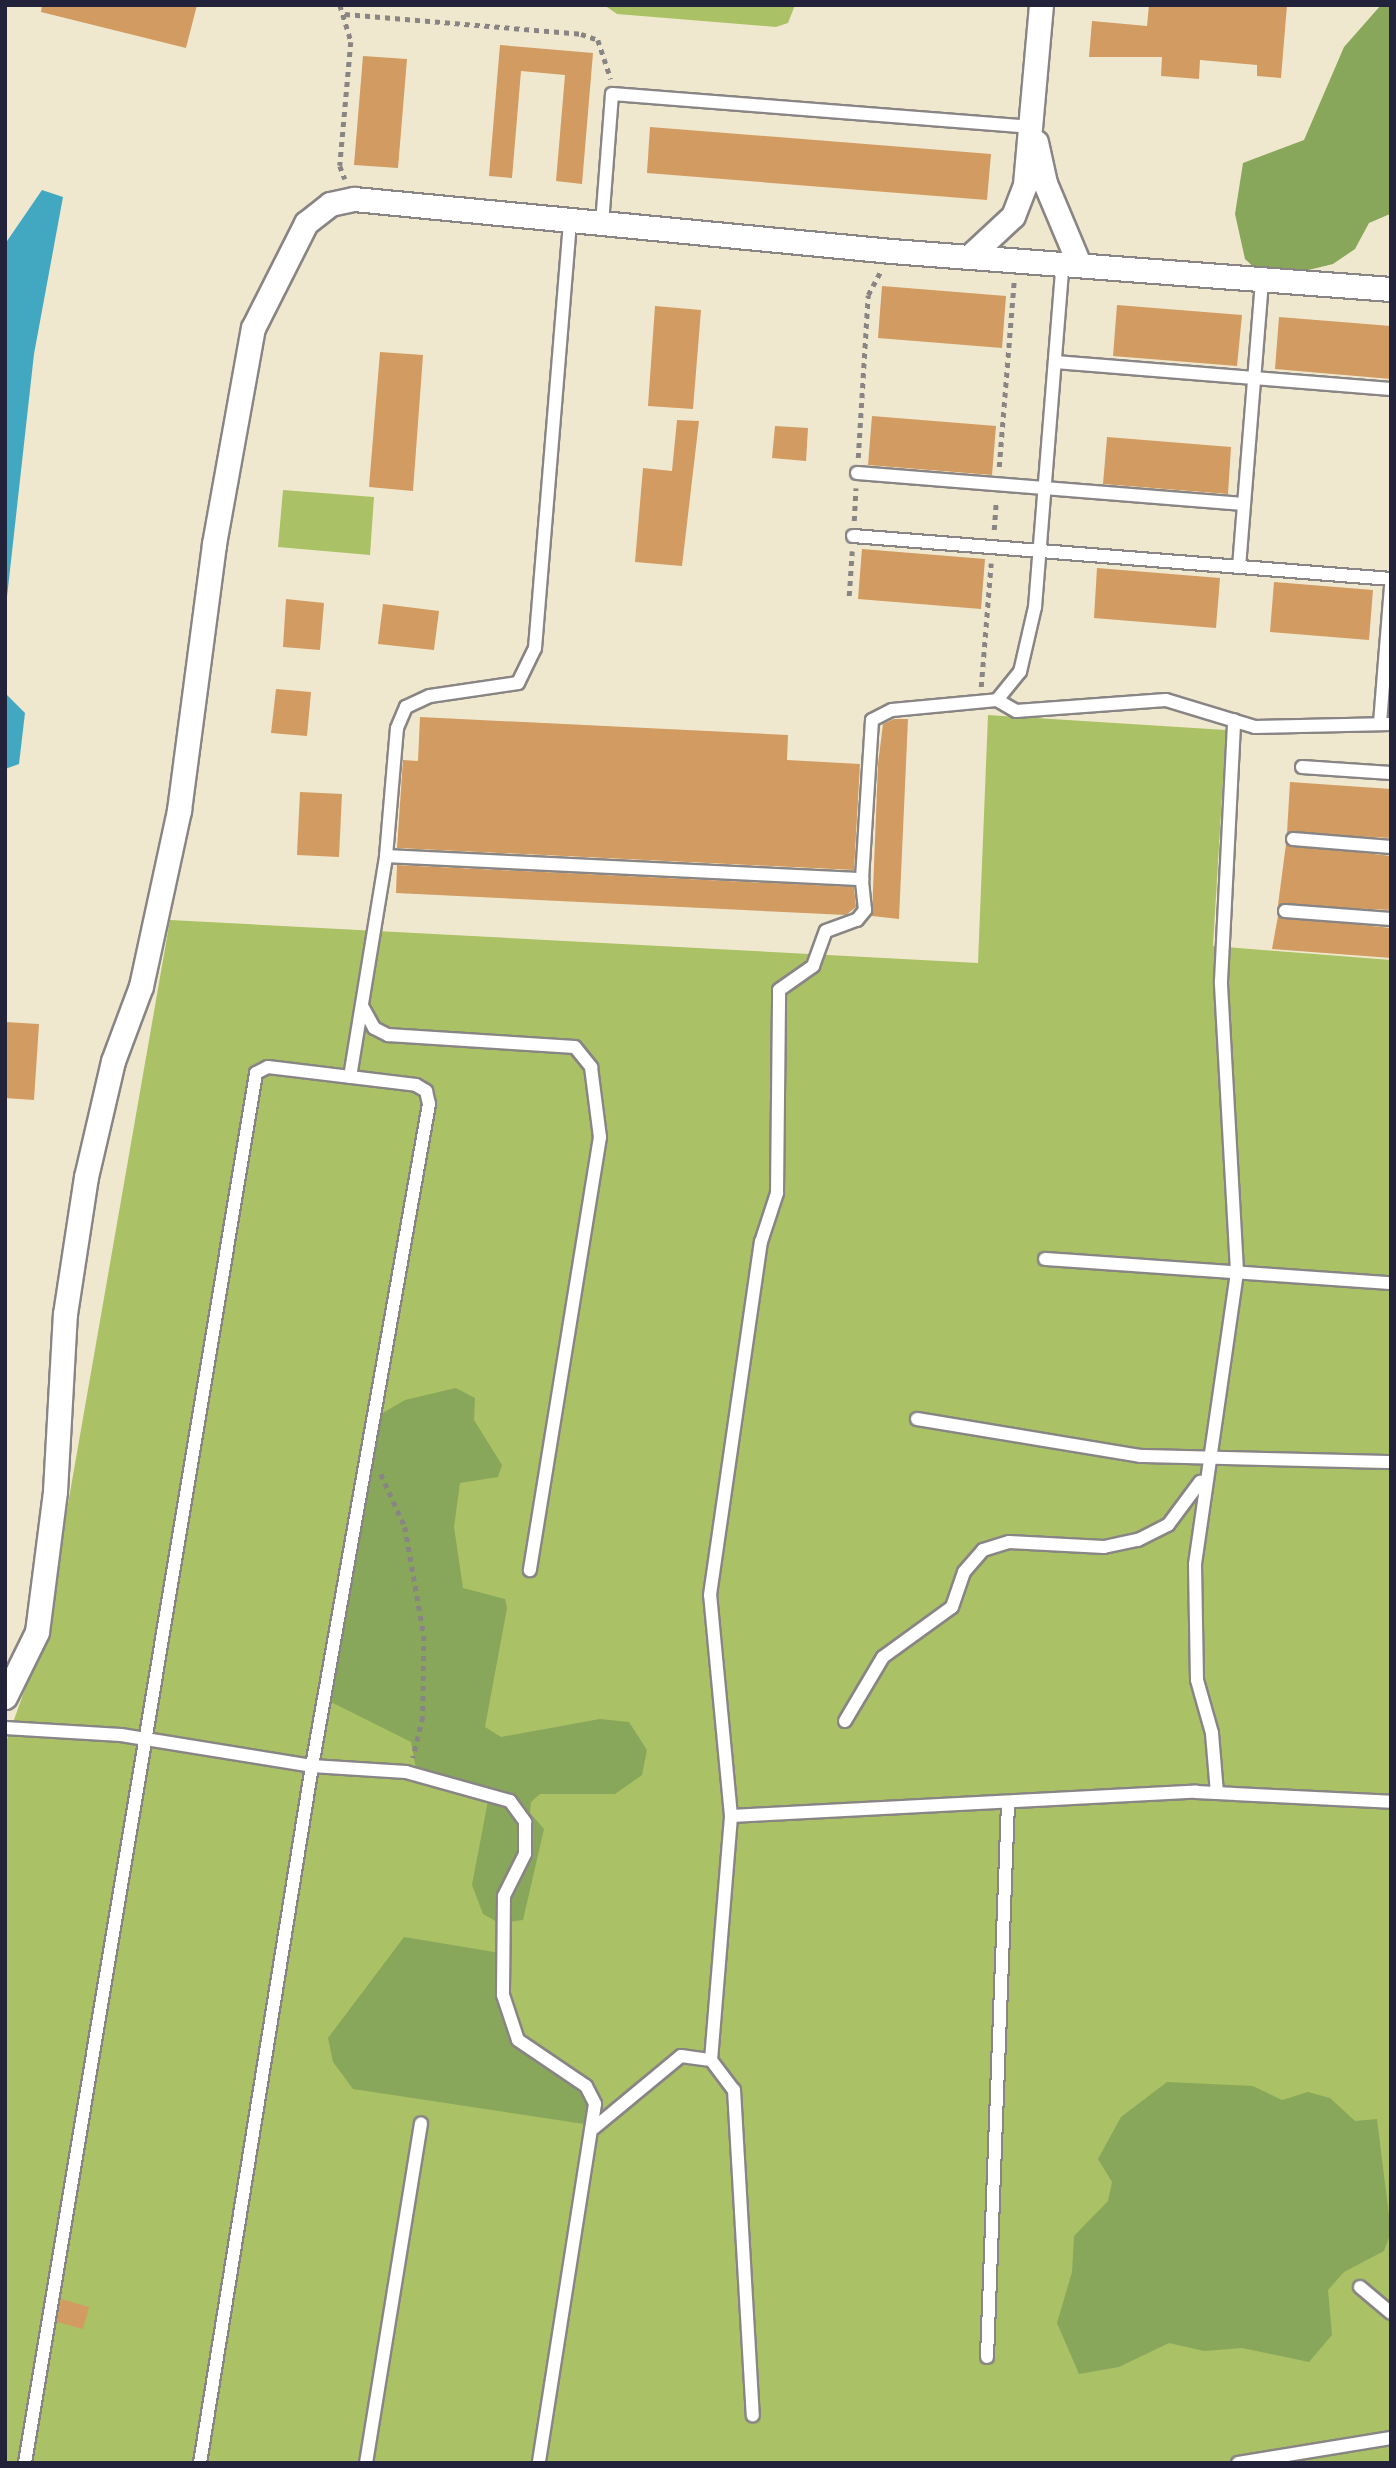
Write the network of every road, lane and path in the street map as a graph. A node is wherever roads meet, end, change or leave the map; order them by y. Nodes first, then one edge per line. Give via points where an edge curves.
1 (340, 5) edge
2 (1041, 5) edge
3 (345, 14) junction
4 (612, 94) junction
5 (1033, 127) junction
6 (354, 199) junction
7 (570, 221) junction
8 (602, 224) junction
9 (891, 251) junction
10 (971, 255) junction
11 (1071, 263) junction
12 (1262, 279) junction
13 (1391, 289) edge
14 (1055, 362) junction
15 (1254, 378) junction
16 (1391, 388) edge
17 (857, 474) junction
18 (1045, 489) junction
19 (1244, 505) junction
20 (853, 536) junction
21 (1040, 551) junction
22 (1239, 567) junction
23 (1391, 579) edge
24 (1391, 586) edge
25 (849, 596) dead end
26 (997, 700) junction
27 (1234, 720) junction
28 (1385, 724) edge
29 (1302, 767) dead end
30 (1391, 773) edge
31 (1293, 839) dead end
32 (1391, 847) edge
33 (386, 856) junction
34 (862, 879) junction
35 (1285, 911) dead end
36 (1391, 919) edge
37 (361, 1006) junction
38 (350, 1077) junction
39 (1045, 1259) dead end
40 (1237, 1271) junction
41 (1391, 1283) edge
42 (917, 1419) dead end
43 (370, 1429) junction
44 (1391, 1462) edge
45 (1206, 1466) junction
46 (530, 1570) dead end
47 (10, 1665) edge
48 (5, 1697) edge
49 (845, 1721) dead end
50 (5, 1728) edge
51 (145, 1739) junction
52 (312, 1766) junction
53 (392, 1771) junction
54 (1217, 1793) junction
55 (1009, 1802) junction
56 (1391, 1802) edge
57 (731, 1816) junction
58 (711, 2060) junction
59 (421, 2123) dead end
60 (594, 2128) junction
61 (1360, 2287) dead end
62 (1391, 2313) edge
63 (987, 2357) dead end
64 (753, 2415) dead end
65 (1391, 2438) edge
66 (25, 2463) edge
67 (200, 2463) edge
68 (366, 2463) edge
69 (539, 2463) edge
70 (1238, 2463) edge

1 - 3 path
2 - 5 street
3 - 4 path via 582,34 598,40 609,59
3 - 6 path via 351,42 340,166
4 - 5 lane
4 - 8 lane
5 - 10 street via 1013,216
5 - 11 street via 1045,183
6 - 7 street
6 - 47 street via 330,204 306,223 253,328 214,544 180,810 141,986 113,1061 86,1177 65,1314 55,1491 37,1632
7 - 8 street
7 - 33 lane via 535,648 518,683 430,696 406,707 397,728
8 - 9 street
9 - 10 street
9 - 17 path via 869,295
10 - 11 street
11 - 12 street
11 - 14 lane
12 - 13 street
12 - 15 lane
14 - 15 lane
14 - 18 lane
15 - 16 lane
15 - 19 lane
17 - 18 lane
17 - 20 path
18 - 19 lane
18 - 21 lane
19 - 22 lane
20 - 21 lane
20 - 25 path
21 - 22 lane
21 - 26 lane via 1020,672
22 - 23 lane
24 - 28 lane
26 - 27 lane via 1016,711 1166,700
26 - 34 lane via 892,710 872,720
27 - 28 lane via 1307,729
27 - 40 lane via 1221,981
29 - 30 lane
31 - 32 lane
33 - 34 lane
33 - 37 lane
34 - 57 lane via 865,910 857,920 826,931 813,966 779,990 777,1193 761,1242 710,1595
35 - 36 lane
37 - 38 lane
37 - 46 lane via 374,1028 388,1035 575,1047 592,1067 600,1138
38 - 43 lane via 416,1085 426,1090 429,1104
38 - 51 lane via 268,1067 256,1073
39 - 40 lane
40 - 41 lane
40 - 45 lane
42 - 45 lane
43 - 52 lane
43 - 53 path via 381,1475 405,1527 424,1636 416,1752
44 - 45 lane
45 - 49 lane via 1192,1500 1168,1525 1138,1540 1104,1547 1009,1542 984,1550 964,1572 951,1607 883,1657
45 - 54 lane via 1195,1564 1197,1680 1212,1733
47 - 48 street
50 - 51 lane
51 - 52 lane
51 - 66 lane
52 - 53 lane
52 - 67 lane
53 - 60 lane via 510,1801 525,1822 525,1854 504,1896 503,1995 518,2040 586,2086 595,2105
54 - 55 lane
54 - 56 lane
55 - 57 lane
55 - 63 lane
57 - 58 lane
58 - 60 lane via 681,2056
58 - 64 lane via 734,2090
59 - 68 lane
60 - 69 lane
61 - 62 lane
65 - 70 lane

